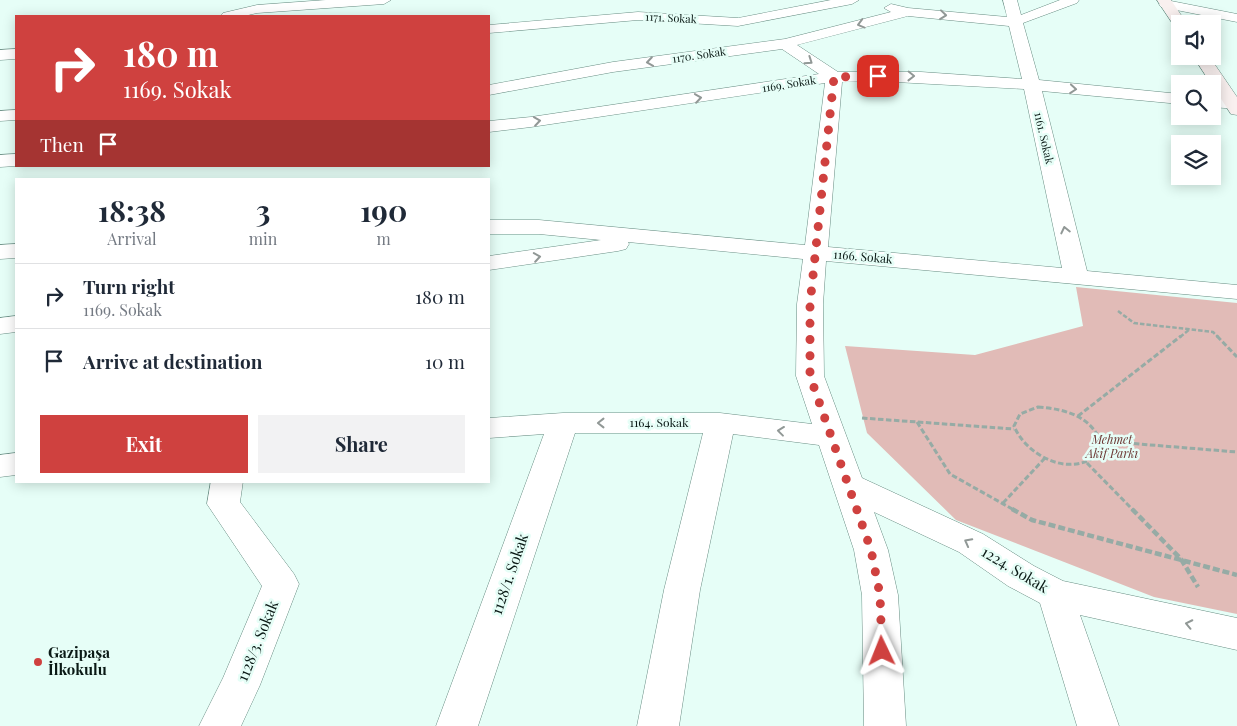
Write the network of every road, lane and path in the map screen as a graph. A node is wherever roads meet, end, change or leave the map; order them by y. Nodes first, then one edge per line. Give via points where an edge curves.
1 (272, 0) edge
2 (384, 0) edge
3 (852, 0) edge
4 (1010, 0) edge
5 (1072, 0) edge
6 (868, 2) edge
7 (1165, 2) edge
8 (257, 9) junction
9 (908, 12) junction
10 (232, 15) edge
11 (240, 15) edge
12 (1174, 15) edge
13 (1237, 18) edge
14 (1014, 22) junction
15 (490, 29) edge
16 (785, 44) junction
17 (15, 54) edge
18 (0, 55) edge
19 (1207, 65) edge
20 (834, 77) junction
21 (1032, 86) junction
22 (490, 90) edge
23 (1171, 98) edge
24 (1221, 104) edge
25 (1236, 106) edge
26 (15, 115) edge
27 (0, 116) edge
28 (490, 126) edge
29 (15, 160) edge
30 (0, 161) edge
31 (490, 227) edge
32 (662, 238) junction
33 (15, 251) edge
34 (0, 252) edge
35 (814, 252) junction
36 (490, 263) edge
37 (1076, 277) junction
38 (1237, 292) edge
39 (15, 324) edge
40 (0, 326) edge
41 (1237, 357) edge
42 (1078, 416) junction
43 (917, 422) junction
44 (563, 423) junction
45 (720, 423) junction
46 (826, 426) junction
47 (490, 428) edge
48 (1014, 429) junction
49 (1102, 441) junction
50 (1237, 452) edge
51 (1045, 458) junction
52 (1087, 463) junction
53 (15, 464) edge
54 (0, 466) edge
55 (228, 483) edge
56 (849, 486) junction
57 (1003, 503) junction
58 (1180, 559) junction
59 (1237, 575) edge
60 (1055, 594) junction
61 (1231, 633) edge
62 (220, 726) edge
63 (457, 726) edge
64 (658, 726) edge
65 (885, 726) edge
66 (1098, 726) edge

1 - 8 street
2 - 8 street
3 - 15 street, 1171. Sokak via 738,22 638,16
4 - 14 street, 1161. Sokak
5 - 14 street
6 - 9 street
7 - 12 main road
7 - 13 street
8 - 10 street
8 - 11 street
9 -> 14 street
9 -> 16 street, 1170. Sokak
14 - 21 street, 1161. Sokak
16 -> 20 street
16 -> 22 street, 1170. Sokak via 614,67
17 - 18 street
19 - 25 main road
20 -> 21 street, 1169. Sokak via 930,76
28 -> 20 street, 1169. Sokak
20 - 35 street
21 -> 23 street, 1169. Sokak
37 -> 21 street, 1161. Sokak
24 - 25 street
26 - 27 street
29 - 30 street
31 - 32 street, 1166. Sokak via 540,227
32 - 35 street, 1166. Sokak
36 -> 32 street
33 - 34 street
35 - 37 street, 1166. Sokak
35 - 46 street via 810,376
37 - 38 street, 1166. Sokak
39 - 40 street
41 - 42 path via 1212,332 1191,329
42 - 48 path via 1050,407 1027,409 1018,414
42 - 49 path via 1098,432
43 - 46 path
43 - 48 path
43 - 57 path via 950,474
45 -> 44 street, 1164. Sokak
44 - 47 street, 1164. Sokak
44 - 63 street, 1128/1. Sokak
46 -> 45 street, 1164. Sokak
45 - 64 street via 682,590
46 - 56 street
48 - 51 path via 1027,448
49 - 50 path
49 - 52 path via 1103,450
51 - 52 path via 1073,464
51 - 57 path
52 - 58 path
53 - 54 street
55 - 62 street, 1128/3. Sokak via 223,504 281,584
60 -> 56 street, 1224. Sokak via 971,543
56 - 65 street via 871,550 880,595
57 - 58 path via 1032,520
58 - 59 path
58 - 61 path
61 -> 60 street
60 - 66 street, 1224. Sokak

